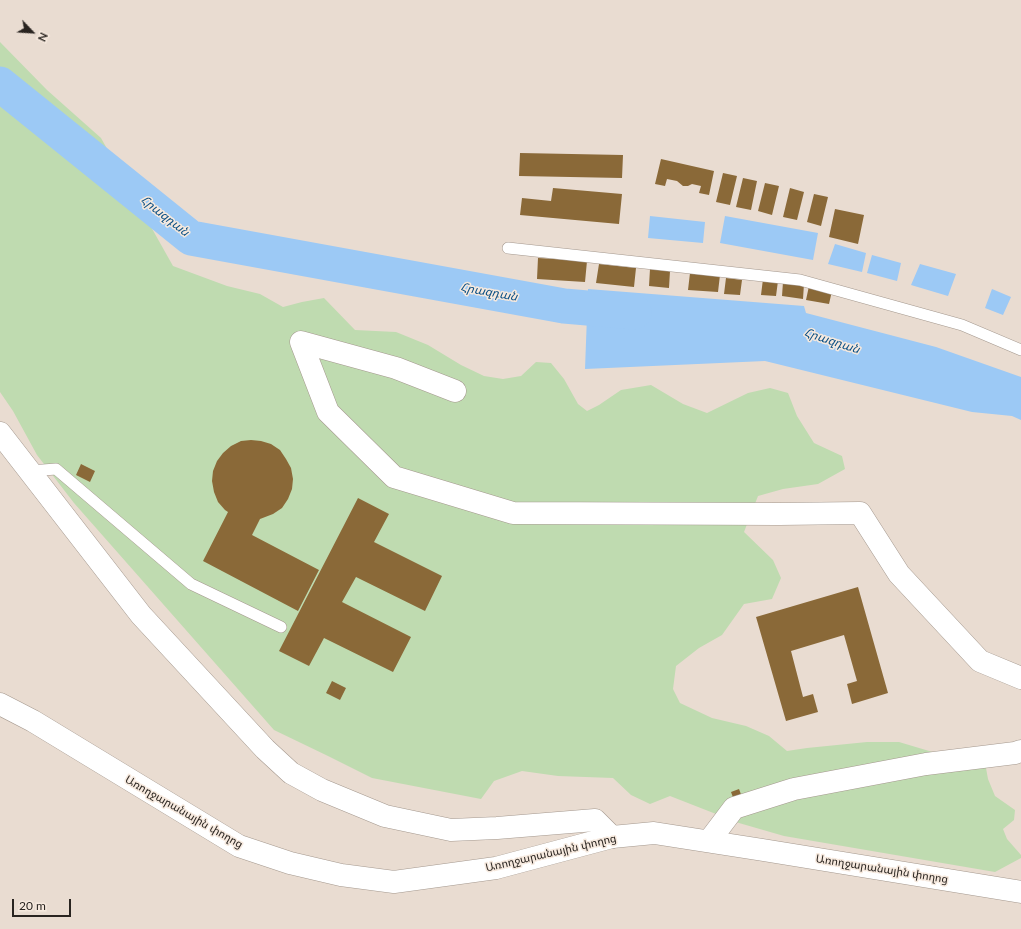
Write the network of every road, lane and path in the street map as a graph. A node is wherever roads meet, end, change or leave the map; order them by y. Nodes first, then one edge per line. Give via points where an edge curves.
1 (508, 248) dead end
2 (1021, 350) edge
3 (455, 391) dead end
4 (0, 433) edge
5 (30, 471) junction
6 (281, 627) dead end
7 (1021, 678) edge
8 (0, 704) edge
9 (1021, 751) edge
10 (612, 837) junction
11 (709, 841) junction
12 (1021, 892) edge

1 - 2 lane via 800,280 962,325
3 - 7 street via 396,368 300,342 328,412 394,477 513,513 860,513 898,574 980,661
4 - 5 street
5 - 6 lane via 56,469 191,584
5 - 10 street via 141,614 265,749 291,773 322,790 385,816 451,830 595,820
8 - 10 street, Առողջարանային փողոց via 239,846 290,863 341,875 394,882 496,868
9 - 11 street via 926,764 794,789 734,808
10 - 11 street, Առողջարանային փողոց via 654,833
11 - 12 street, Առողջարանային փողոց

